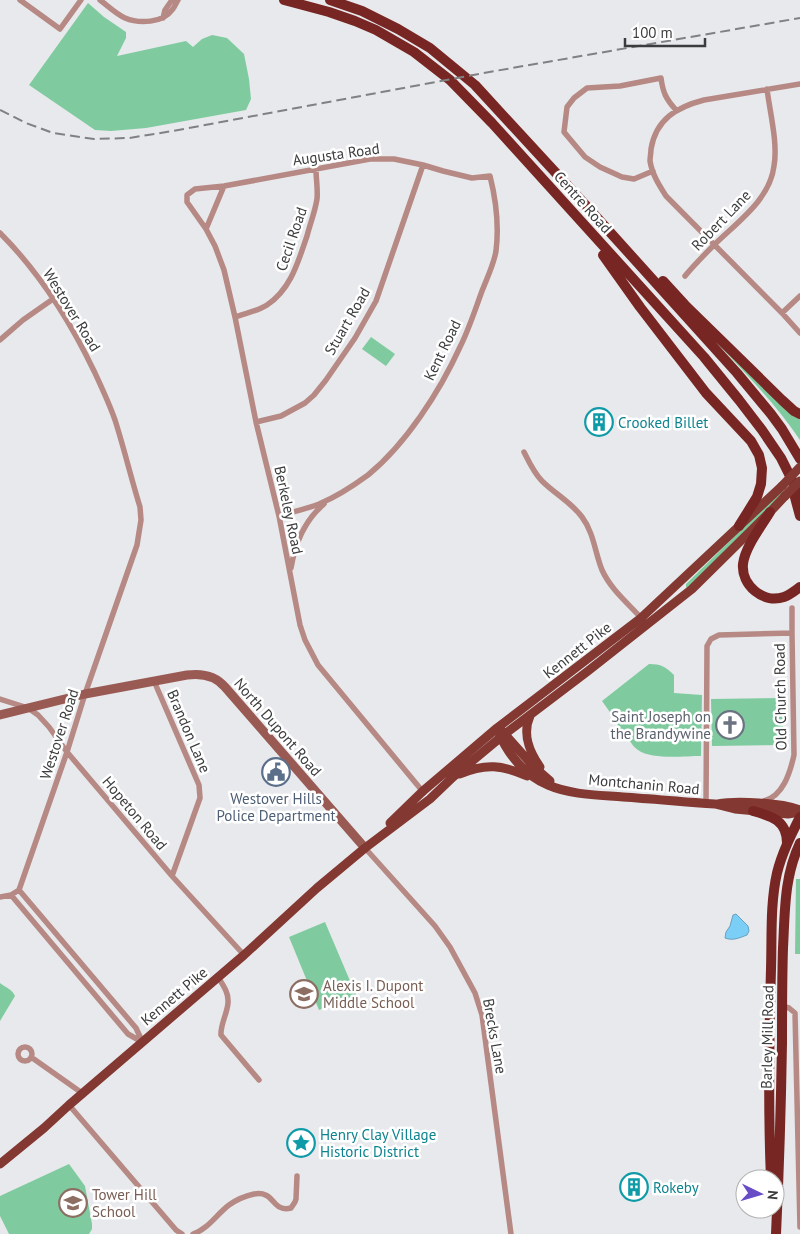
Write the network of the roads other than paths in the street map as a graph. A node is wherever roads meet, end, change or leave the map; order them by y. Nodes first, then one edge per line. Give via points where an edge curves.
1 (20, 0) edge
2 (80, 0) edge
3 (100, 0) edge
4 (172, 0) edge
5 (178, 0) edge
6 (284, 0) edge
7 (330, 0) edge
8 (163, 18) junction
9 (800, 84) edge
10 (767, 89) junction
11 (676, 110) junction
12 (423, 165) junction
13 (316, 168) junction
14 (653, 171) junction
15 (490, 176) joint
16 (565, 182) junction
17 (224, 186) junction
18 (187, 194) joint
19 (572, 213) junction
20 (206, 229) junction
21 (0, 233) edge
22 (714, 244) junction
23 (684, 276) dead end
24 (800, 296) edge
25 (53, 299) junction
26 (782, 313) junction
27 (235, 317) junction
28 (800, 333) edge
29 (0, 340) edge
30 (736, 373) junction
31 (800, 414) edge
32 (256, 422) junction
33 (800, 446) edge
34 (524, 452) dead end
35 (800, 459) edge
36 (800, 467) edge
37 (788, 472) junction
38 (800, 481) edge
39 (800, 496) edge
40 (334, 497) junction
41 (770, 512) junction
42 (279, 516) junction
43 (800, 516) edge
44 (739, 526) junction
45 (290, 572) junction
46 (800, 587) edge
47 (792, 608) dead end
48 (644, 621) junction
49 (792, 634) junction
50 (154, 681) junction
51 (85, 694) junction
52 (0, 699) edge
53 (28, 708) junction
54 (0, 715) edge
55 (530, 716) junction
56 (501, 733) junction
57 (67, 752) junction
58 (453, 777) junction
59 (546, 781) junction
60 (423, 791) junction
61 (430, 799) junction
62 (710, 804) junction
63 (751, 807) junction
64 (800, 811) edge
65 (800, 816) edge
66 (787, 843) junction
67 (800, 843) edge
68 (365, 848) junction
69 (172, 876) junction
70 (19, 890) junction
71 (11, 895) junction
72 (0, 898) edge
73 (773, 932) junction
74 (244, 955) junction
75 (218, 977) junction
76 (782, 1006) junction
77 (142, 1042) junction
78 (31, 1057) dead end
79 (259, 1080) dead end
80 (82, 1094) junction
81 (69, 1105) junction
82 (0, 1164) edge
83 (771, 1169) edge
84 (297, 1176) dead end
85 (773, 1219) edge
86 (800, 1227) edge
87 (182, 1234) edge
88 (193, 1234) edge
89 (511, 1234) edge
90 (774, 1234) edge

1 - 2 street via 60,29
3 - 8 street via 124,18 145,22
4 - 8 street
5 - 8 street via 172,12
6 - 19 highway, Centre Road via 354,20 414,52 469,98
7 - 16 highway, Centre Road via 379,18 442,57 480,91
9 - 10 street
10 - 11 street via 704,100
10 - 22 street, Robert Lane via 775,147 770,180 753,208
11 - 14 street via 662,123 653,140 650,160
11 - 14 street via 668,101 661,78 587,88 568,107 564,132 585,157 622,177 634,179
12 - 13 street, Augusta Road via 394,159 370,159
12 - 15 street, Augusta Road via 472,178
12 - 32 street, Stuart Road via 376,300 355,338 305,404 281,416
13 - 17 street, Augusta Road
13 - 27 street, Cecil Road via 314,212 297,267 288,284 267,305
14 - 22 street via 666,196
15 - 40 street, Kent Road via 498,230 496,253 461,346 410,430 368,474
16 - 30 highway, Centre Road
16 - 31 highway via 592,206 685,305
17 - 18 street, Augusta Road via 195,189
17 - 20 street
18 - 20 street, Berkeley Road via 187,202
19 - 37 highway, Centre Road via 728,386 762,430
19 - 44 highway via 706,392 751,441 762,468 761,484
20 - 27 street, Berkeley Road via 224,270
21 - 25 street, Westover Road
22 - 23 street, Robert Lane
22 - 26 street
24 - 26 street
25 - 29 street
25 - 51 street, Westover Road via 79,340 115,419 140,507 137,545
26 - 28 street
27 - 32 street, Berkeley Road
30 - 33 highway via 776,413
30 - 35 highway, Centre Road via 771,414
32 - 42 street, Berkeley Road
34 - 48 street via 541,480 585,520 605,576
36 - 44 main road, Kennett Pike, bridge
37 - 39 highway, Centre Road
37 - 43 highway
38 - 41 main road, Kennett Pike, bridge
40 - 42 street, Kent Road
40 - 45 street, Kent Road via 309,520 295,549
41 - 46 highway via 745,555 745,579 753,590 774,599 784,598
41 - 48 main road, Kennett Pike via 692,589
42 - 45 street, Berkeley Road
44 - 48 main road, Kennett Pike
45 - 60 street, Berkeley Road via 300,625 318,665
47 - 49 street
48 - 55 main road, Kennett Pike
48 - 56 main road, Kennett Pike
49 - 62 street, Old Church Road via 719,635 707,646
49 - 63 street, Old Church Road via 792,766 777,794
50 - 51 main road, North Dupont Road
50 - 68 main road, North Dupont Road via 196,674 219,680
50 - 69 street, Brandon Lane via 199,785 200,798
51 - 53 main road, North Dupont Road
51 - 57 street, Westover Road
52 - 53 street, Hopeton Road
53 - 54 main road, North Dupont Road
53 - 57 street, Hopeton Road via 49,727
55 - 56 main road, Kennett Pike
55 - 59 main road via 526,730 530,749
56 - 58 main road, Kennett Pike
56 - 59 main road, Montchanin Road via 518,763 527,772
56 - 60 main road, Kennett Pike
57 - 69 street, Hopeton Road
57 - 70 street, Westover Road
58 - 59 main road via 472,769 495,766
58 - 61 main road, Kennett Pike
59 - 62 main road, Montchanin Road via 548,785 570,792
60 - 61 street, Berkeley Road
60 - 68 main road, Kennett Pike
61 - 68 main road, Kennett Pike
62 - 63 main road, Montchanin Road via 735,809
63 - 64 main road, Montchanin Road via 788,814
63 - 66 highway via 779,822
65 - 66 highway, Barley Mill Road
66 - 73 highway, Barley Mill Road via 776,882
67 - 76 highway, Barley Mill Road via 786,887
68 - 74 main road, Kennett Pike
68 - 89 street, Brecks Lane via 450,947 475,993 482,1015
69 - 74 street, Hopeton Road
70 - 71 street
70 - 77 street via 136,1028
71 - 72 street
71 - 77 street via 128,1034
73 - 76 highway via 775,996
73 - 83 highway, Barley Mill Road
74 - 75 main road, Kennett Pike
75 - 77 main road, Kennett Pike
75 - 79 street via 228,998 221,1035
76 - 86 street via 795,1013
76 - 90 highway, Barley Mill Road via 780,1136
77 - 80 main road, Kennett Pike
78 - 80 street
80 - 81 main road, Kennett Pike
81 - 82 main road, Kennett Pike
81 - 87 street
84 - 88 street via 296,1199 290,1208 280,1207 261,1193 243,1197 229,1205 204,1229
85 - 90 highway, Barley Mill Road

